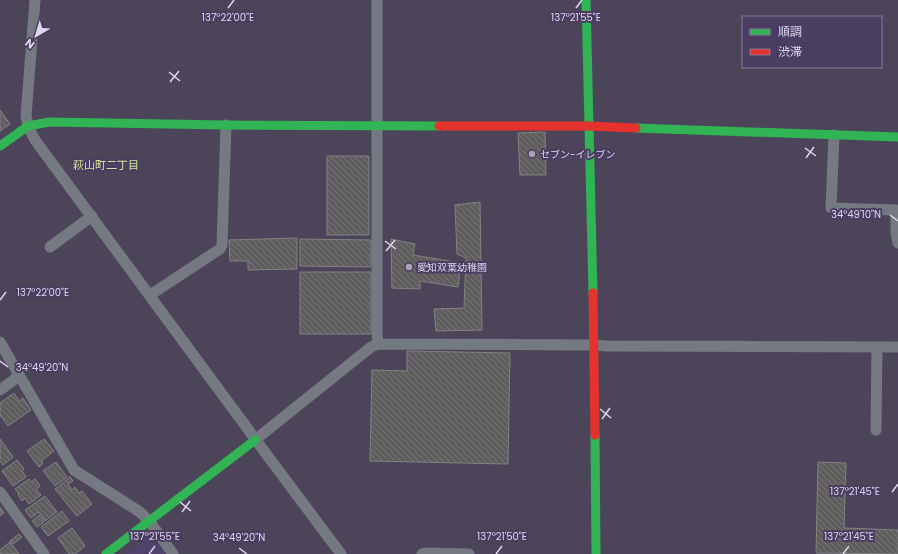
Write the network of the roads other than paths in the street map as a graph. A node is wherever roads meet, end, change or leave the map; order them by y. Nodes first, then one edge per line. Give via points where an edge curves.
1 (35, 0) edge
2 (377, 0) edge
3 (586, 0) edge
4 (226, 125) junction
5 (28, 126) junction
6 (377, 126) junction
7 (589, 126) junction
8 (834, 135) junction
9 (898, 137) edge
10 (0, 146) edge
11 (92, 216) junction
12 (898, 243) edge
13 (50, 247) dead end
14 (150, 295) junction
15 (898, 340) edge
16 (0, 342) edge
17 (378, 344) junction
18 (594, 345) junction
19 (898, 346) edge
20 (877, 347) junction
21 (19, 376) junction
22 (0, 390) edge
23 (876, 430) dead end
24 (256, 440) junction
25 (0, 492) edge
26 (150, 522) junction
27 (44, 554) edge
28 (106, 554) edge
29 (173, 554) edge
30 (341, 554) edge
31 (422, 554) edge
32 (470, 554) edge
33 (596, 554) edge

1 - 5 street via 26,116
2 - 6 street
3 - 7 street
4 - 5 street via 49,122
4 - 6 street
4 - 14 street via 222,245 220,249
5 - 10 street
5 - 11 street
6 - 7 street
6 - 17 street
7 - 8 street
7 - 18 street
8 - 9 street
8 - 12 street via 831,208 896,210
11 - 13 street
11 - 14 street
14 - 24 street
15 - 19 street
16 - 21 street
17 - 18 street
17 - 24 street
18 - 20 street
18 - 33 street
19 - 20 street
20 - 23 street
21 - 22 street
21 - 26 street via 74,470 140,512
24 - 26 street
24 - 30 street
25 - 27 street
26 - 28 street
26 - 29 street
31 - 32 street

